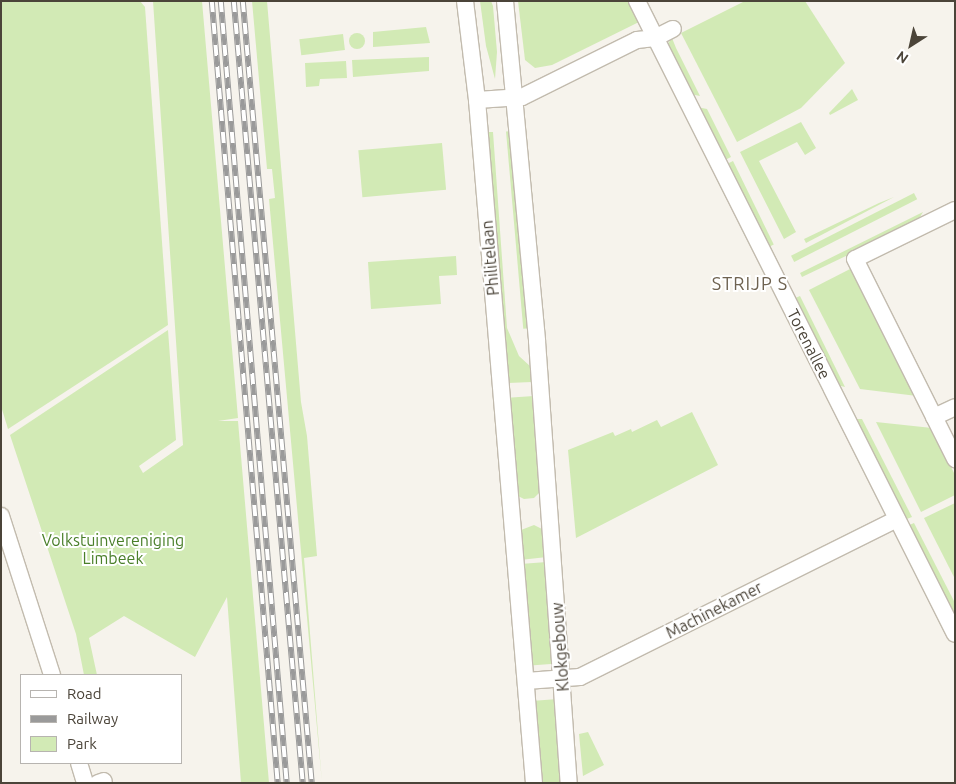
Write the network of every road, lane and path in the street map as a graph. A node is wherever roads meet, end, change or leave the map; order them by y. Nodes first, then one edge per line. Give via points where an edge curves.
1 (465, 1) edge
2 (505, 1) edge
3 (637, 1) edge
4 (673, 29) dead end
5 (655, 38) junction
6 (515, 98) junction
7 (477, 100) junction
8 (955, 210) edge
9 (955, 407) edge
10 (934, 418) junction
11 (955, 459) edge
12 (1, 516) edge
13 (897, 519) junction
14 (6, 546) edge
15 (955, 634) edge
16 (52, 674) edge
17 (562, 678) junction
18 (526, 681) junction
19 (79, 764) edge
20 (85, 783) edge
21 (534, 783) edge
22 (569, 783) edge

1 - 7 street, Philitelaan
2 - 6 street
3 - 5 street, Torenallee
4 - 5 street
5 - 6 street via 636,40
5 - 13 street, Torenallee
6 - 7 street
6 - 17 street, Klokgebouw
7 - 18 street, Philitelaan
8 - 10 street via 855,259
9 - 10 street
10 - 11 street
12 - 14 street
13 - 15 street, Torenallee
13 - 17 street, Machinekamer via 580,677
14 - 16 street
17 - 18 street, Machinekamer
17 - 22 street, Klokgebouw
18 - 21 street
19 - 20 street

